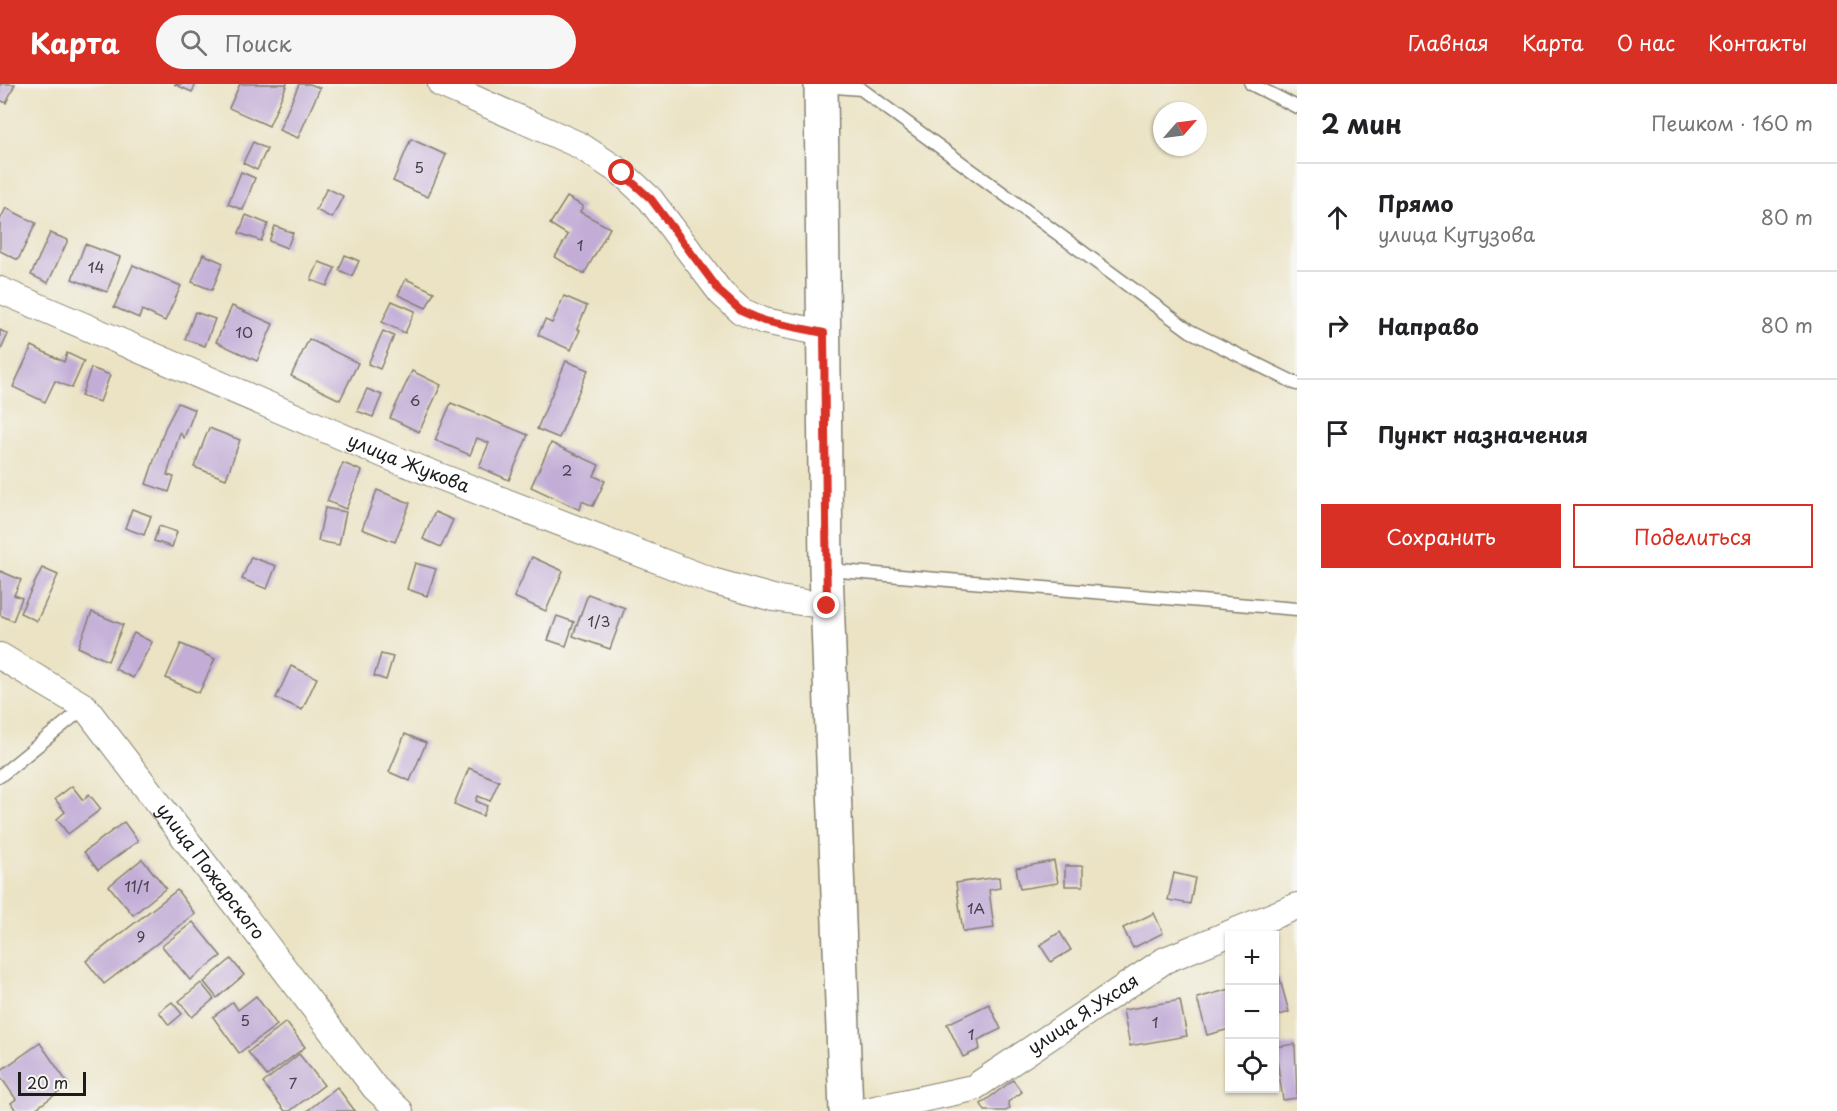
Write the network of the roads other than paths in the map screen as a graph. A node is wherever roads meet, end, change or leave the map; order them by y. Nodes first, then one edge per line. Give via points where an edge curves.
1 (441, 84) edge
2 (1251, 84) edge
3 (822, 85) edge
4 (861, 86) edge
5 (1297, 107) edge
6 (0, 290) edge
7 (824, 333) junction
8 (1297, 384) edge
9 (826, 569) junction
10 (827, 606) junction
11 (1297, 609) edge
12 (0, 656) edge
13 (85, 707) junction
14 (0, 776) edge
15 (1297, 906) edge
16 (400, 1111) edge
17 (846, 1111) edge
18 (866, 1111) edge

1 - 7 street via 579,145 622,173 651,199 721,293 741,311 764,321
2 - 5 lane
3 - 4 lane
3 - 7 street
4 - 8 lane via 1190,331
6 - 10 street, улица Жукова via 403,462 712,580 773,598
7 - 9 street
9 - 10 street
9 - 11 lane
10 - 17 street
12 - 13 street, улица Пожарского
13 - 14 lane
13 - 16 street, улица Пожарского via 375,1088
15 - 18 street, улица Я.Ухсая via 1165,960 973,1088

